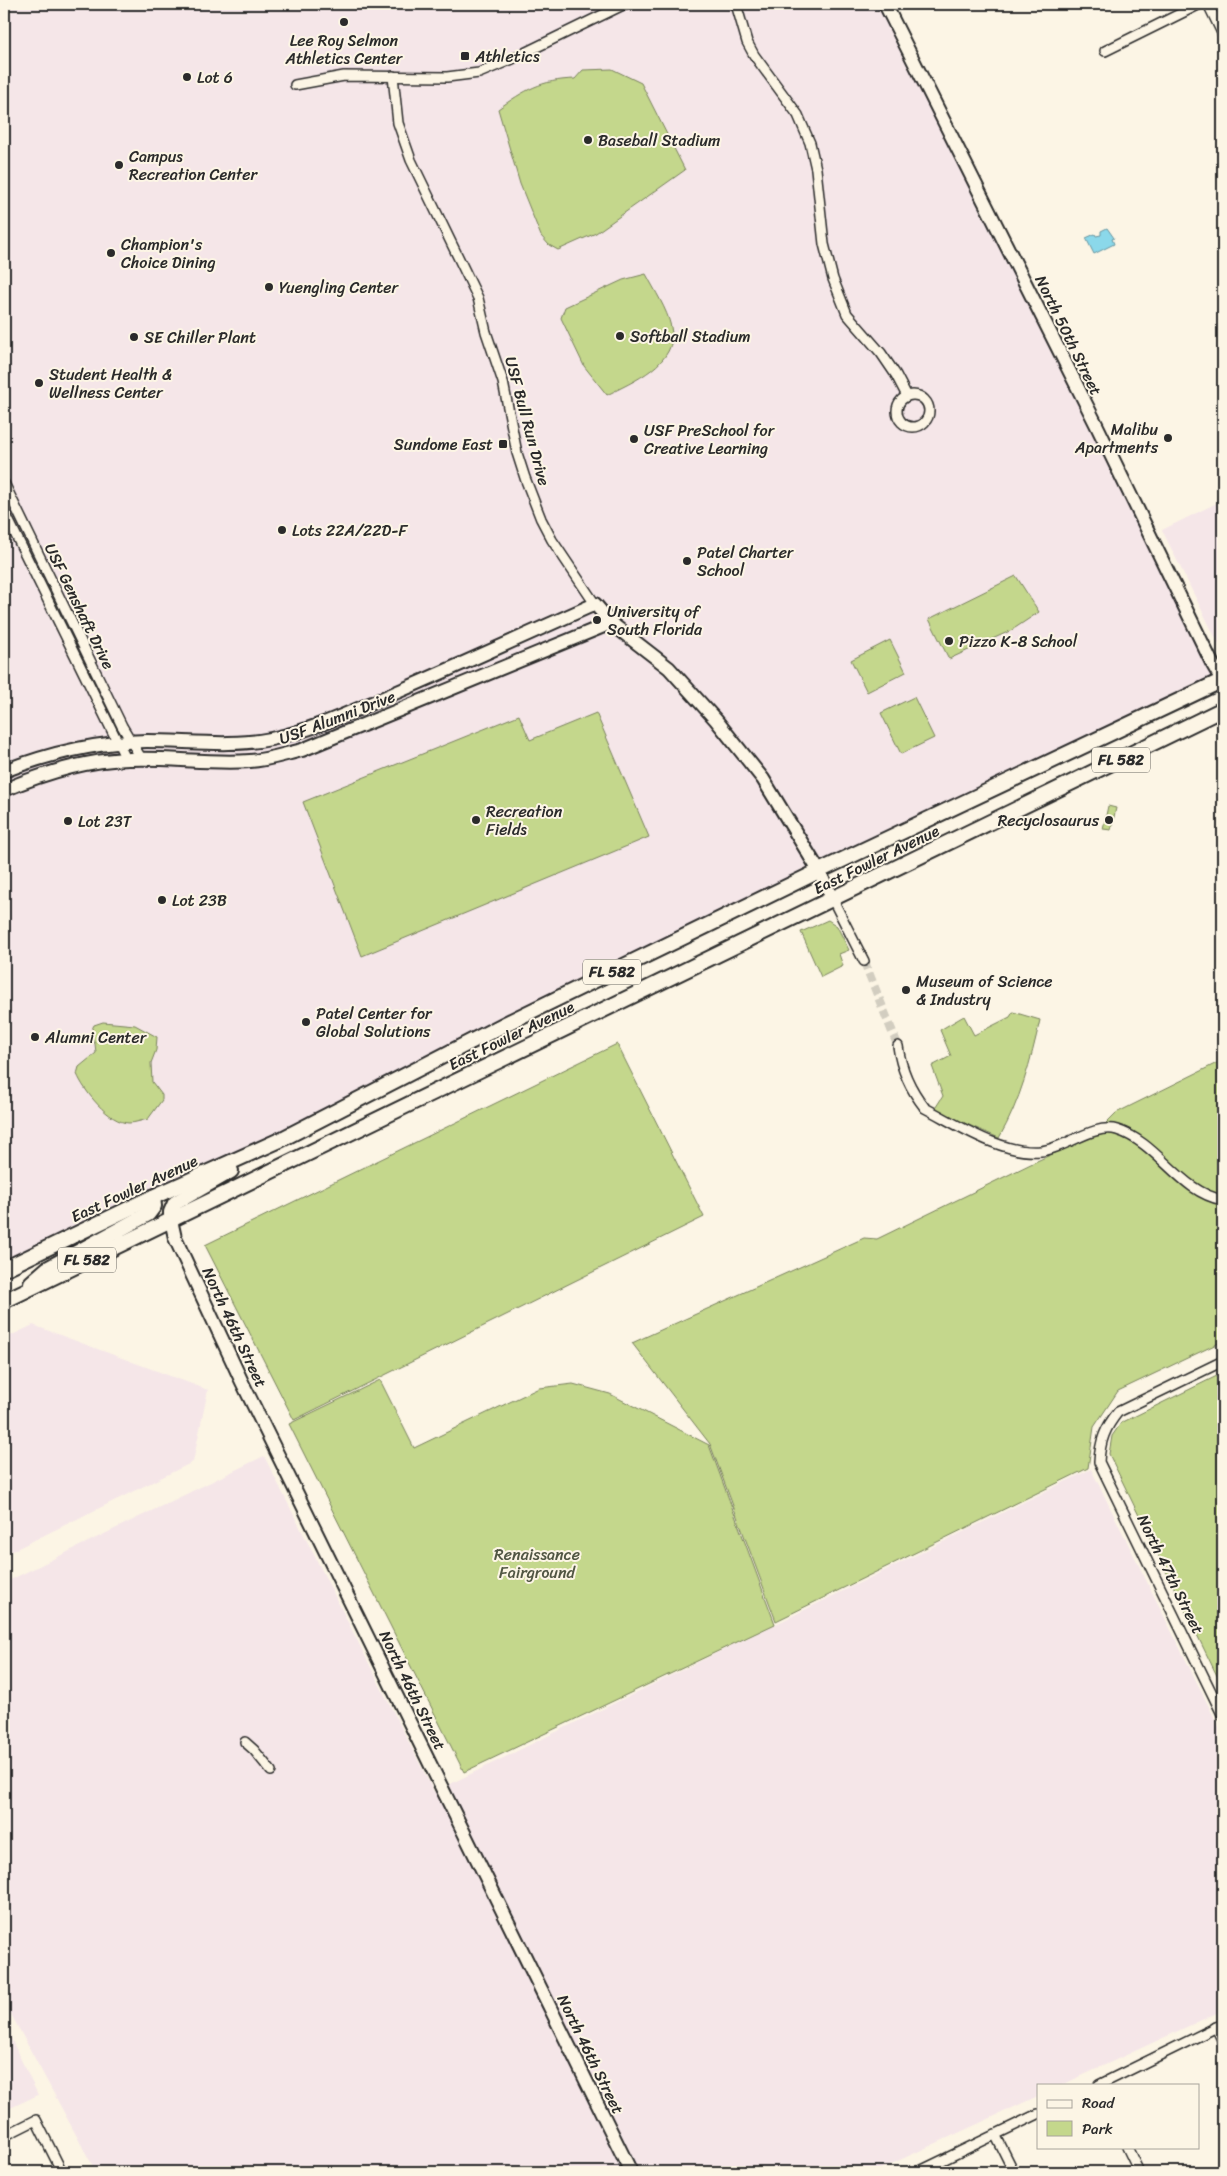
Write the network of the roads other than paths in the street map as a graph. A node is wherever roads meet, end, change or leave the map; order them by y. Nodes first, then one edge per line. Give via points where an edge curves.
1 (625, 4) edge
2 (736, 4) edge
3 (885, 4) edge
4 (1200, 4) edge
5 (1208, 4) edge
6 (1223, 35) edge
7 (1105, 50) dead end
8 (393, 76) junction
9 (295, 85) dead end
10 (907, 396) dead end
11 (4, 483) edge
12 (4, 511) edge
13 (595, 604) junction
14 (611, 623) junction
15 (1223, 681) edge
16 (1223, 709) edge
17 (131, 742) junction
18 (118, 743) junction
19 (126, 758) junction
20 (141, 758) junction
21 (4, 771) edge
22 (4, 790) edge
23 (819, 872) junction
24 (833, 900) junction
25 (864, 961) tunnel mouth
26 (898, 1046) tunnel mouth
27 (280, 1140) junction
28 (153, 1197) junction
29 (1223, 1200) edge
30 (171, 1220) junction
31 (4, 1269) edge
32 (24, 1291) junction
33 (4, 1301) edge
34 (1223, 1361) edge
35 (1223, 1716) edge
36 (245, 1742) dead end
37 (271, 1771) dead end
38 (1220, 2026) edge
39 (1223, 2042) edge
40 (1101, 2084) edge
41 (1037, 2114) edge
42 (995, 2134) junction
43 (4, 2136) edge
44 (1127, 2148) edge
45 (62, 2172) edge
46 (631, 2172) edge
47 (918, 2172) edge
48 (1014, 2172) edge
49 (1139, 2172) edge

1 - 8 street via 479,72 447,77
2 - 10 street via 747,42 798,115 810,143 824,244 833,280 847,314 881,353
3 - 15 street, North 50th Street
4 - 7 street
5 - 6 street
8 - 9 street via 344,76
8 - 13 street, USF Bull Run Drive via 398,124 411,160 478,298 503,382 525,478 552,540
11 - 17 street, USF Genshaft Drive
12 - 18 street, USF Genshaft Drive
13 - 14 street, USF Bull Run Drive
13 - 17 street, USF Alumni Drive via 300,732 256,741
14 - 20 street, USF Alumni Drive via 302,750 252,761
14 - 23 street, USF Bull Run Drive via 668,668 716,720 763,779
15 - 23 main road, East Fowler Avenue / FL 582
16 - 24 main road, East Fowler Avenue / FL 582
17 - 18 street, USF Alumni Drive
17 - 20 street, USF Genshaft Drive
18 - 19 street, USF Genshaft Drive
18 - 21 street, USF Alumni Drive via 84,746
19 - 20 street, USF Alumni Drive
19 - 22 street, USF Alumni Drive via 47,773
23 - 24 street, USF Bull Run Drive
23 - 27 main road, East Fowler Avenue / FL 582 via 507,1023
24 - 25 street
24 - 30 main road, East Fowler Avenue / FL 582
26 - 29 street via 901,1067 925,1108 1000,1145 1020,1151 1042,1151 1102,1129 1116,1129 1152,1151 1196,1190
27 - 28 main road, East Fowler Avenue / FL 582
27 - 30 main road via 262,1154 175,1203
28 - 31 main road, East Fowler Avenue / FL 582
28 - 32 main road via 154,1205 149,1214 47,1269
30 - 32 main road, East Fowler Avenue / FL 582
30 - 46 street, North 46th Street via 175,1238 246,1391
32 - 33 main road, East Fowler Avenue / FL 582
34 - 35 street, North 47th Street via 1118,1412 1108,1424 1100,1443 1099,1462
36 - 37 street
38 - 39 street
38 - 40 street
41 - 42 street
42 - 47 street
42 - 48 street
43 - 45 street via 36,2120
44 - 49 street

